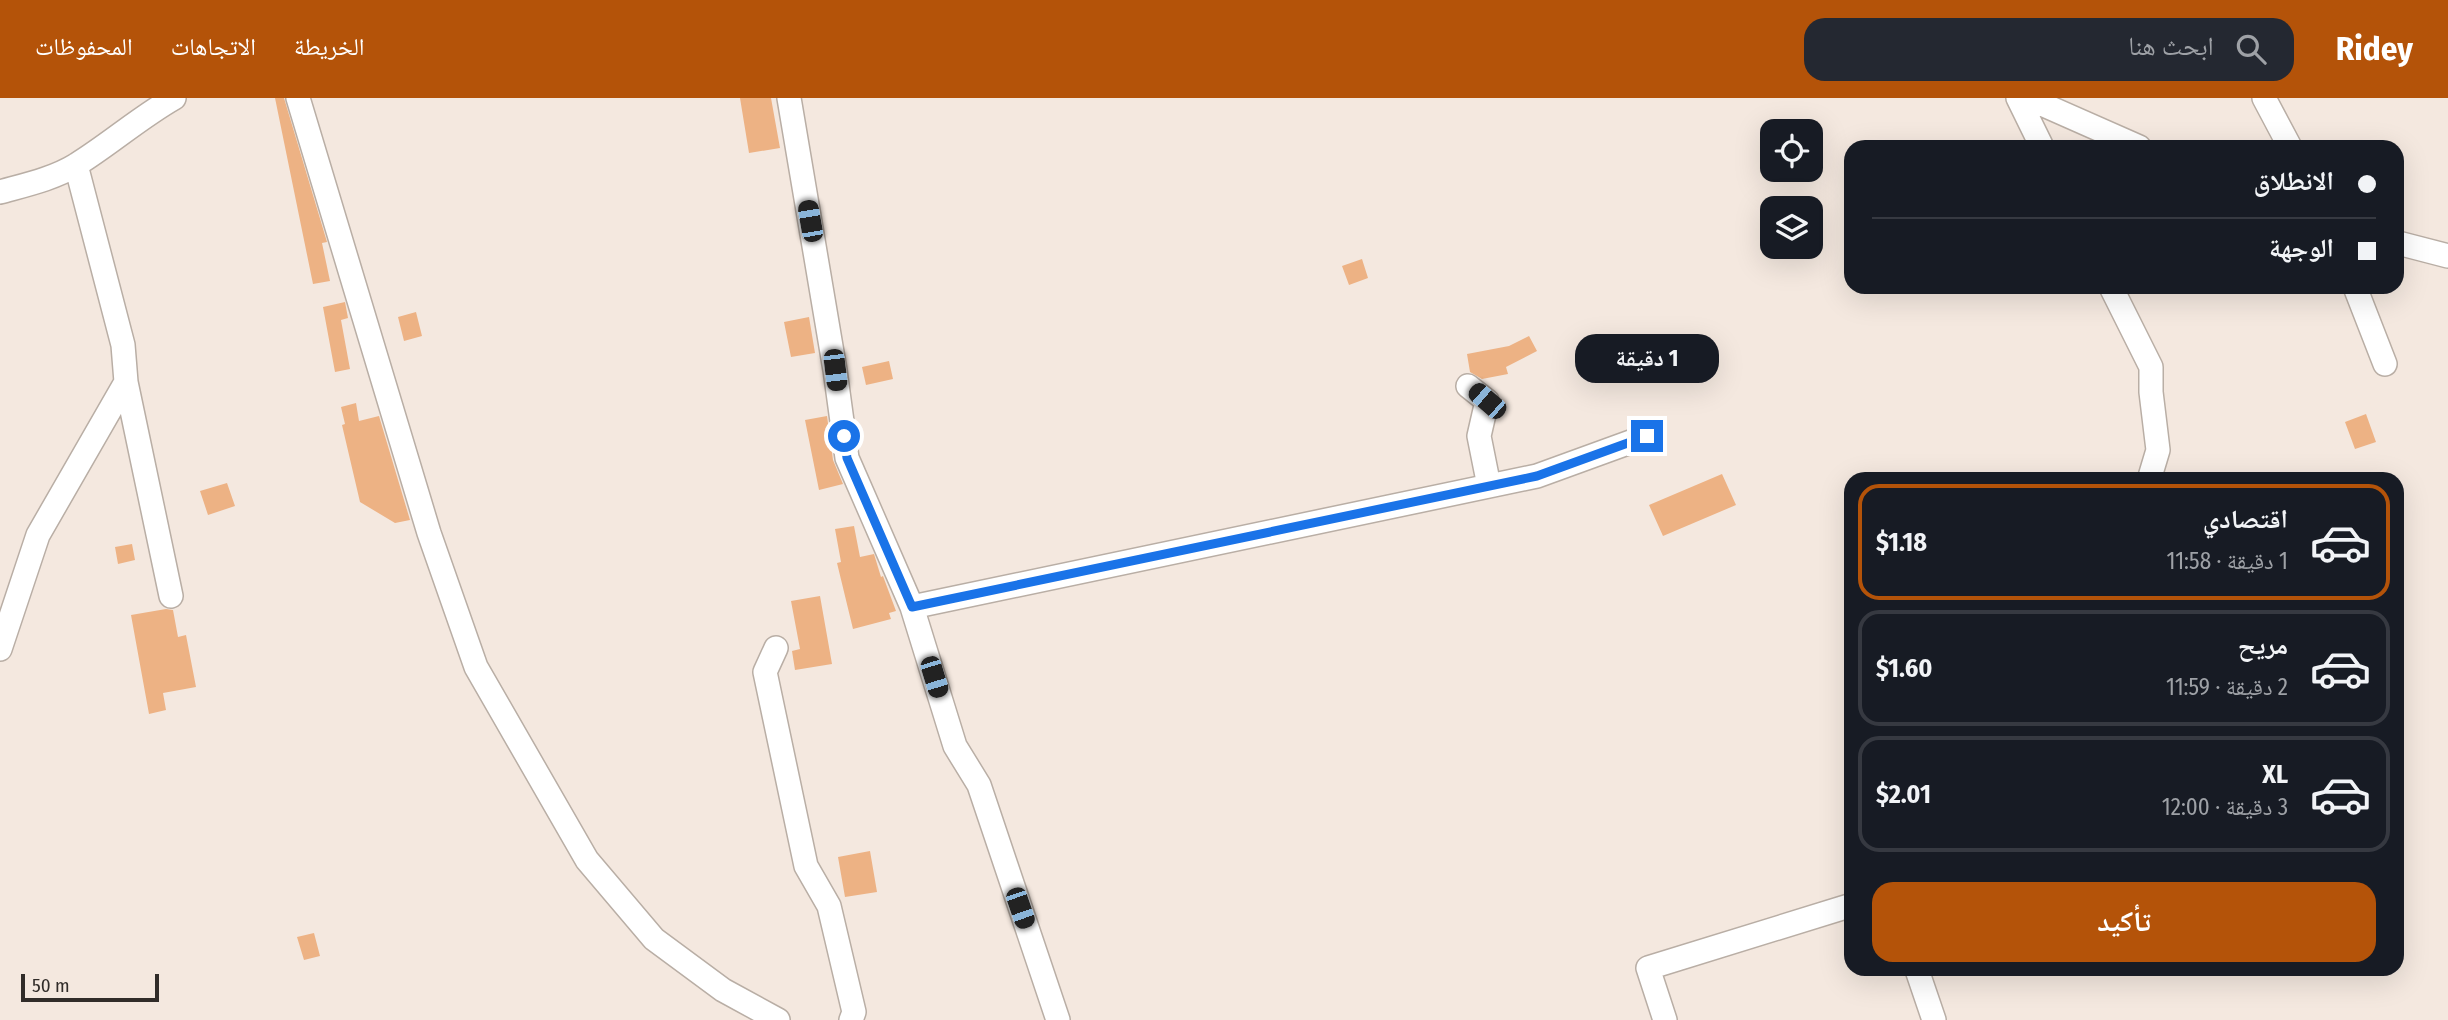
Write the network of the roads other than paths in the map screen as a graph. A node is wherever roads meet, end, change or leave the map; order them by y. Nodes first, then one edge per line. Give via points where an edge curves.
1 (174, 98) edge
2 (298, 98) edge
3 (789, 98) edge
4 (2018, 98) edge
5 (2028, 98) edge
6 (2264, 98) edge
7 (2039, 140) edge
8 (2123, 140) edge
9 (2286, 140) edge
10 (76, 165) junction
11 (0, 192) edge
12 (2404, 245) edge
13 (2448, 256) edge
14 (2114, 294) edge
15 (2358, 294) edge
16 (2385, 364) dead end
17 (126, 382) junction
18 (1468, 386) dead end
19 (1647, 436) dead end
20 (2151, 472) edge
21 (1489, 486) junction
22 (171, 596) dead end
23 (912, 607) junction
24 (776, 648) dead end
25 (0, 649) edge
26 (1844, 907) edge
27 (1919, 976) edge
28 (778, 1020) edge
29 (851, 1020) edge
30 (1058, 1020) edge
31 (1665, 1020) edge
32 (1934, 1020) edge

1 - 10 street
2 - 28 street via 429,533 476,667 587,860 654,939 723,990
3 - 23 street via 847,458
4 - 7 street
5 - 8 street
6 - 9 street
10 - 11 street
10 - 17 street via 123,345
12 - 13 street
14 - 20 street via 2151,367 2158,450
15 - 16 street
17 - 22 street
17 - 25 street via 38,535
18 - 21 street via 1487,401 1479,436
19 - 21 street via 1537,476
21 - 23 street
23 - 30 street via 955,746 979,785
24 - 29 street via 765,672 806,866 830,906 854,1012
26 - 31 street via 1648,968
27 - 32 street

